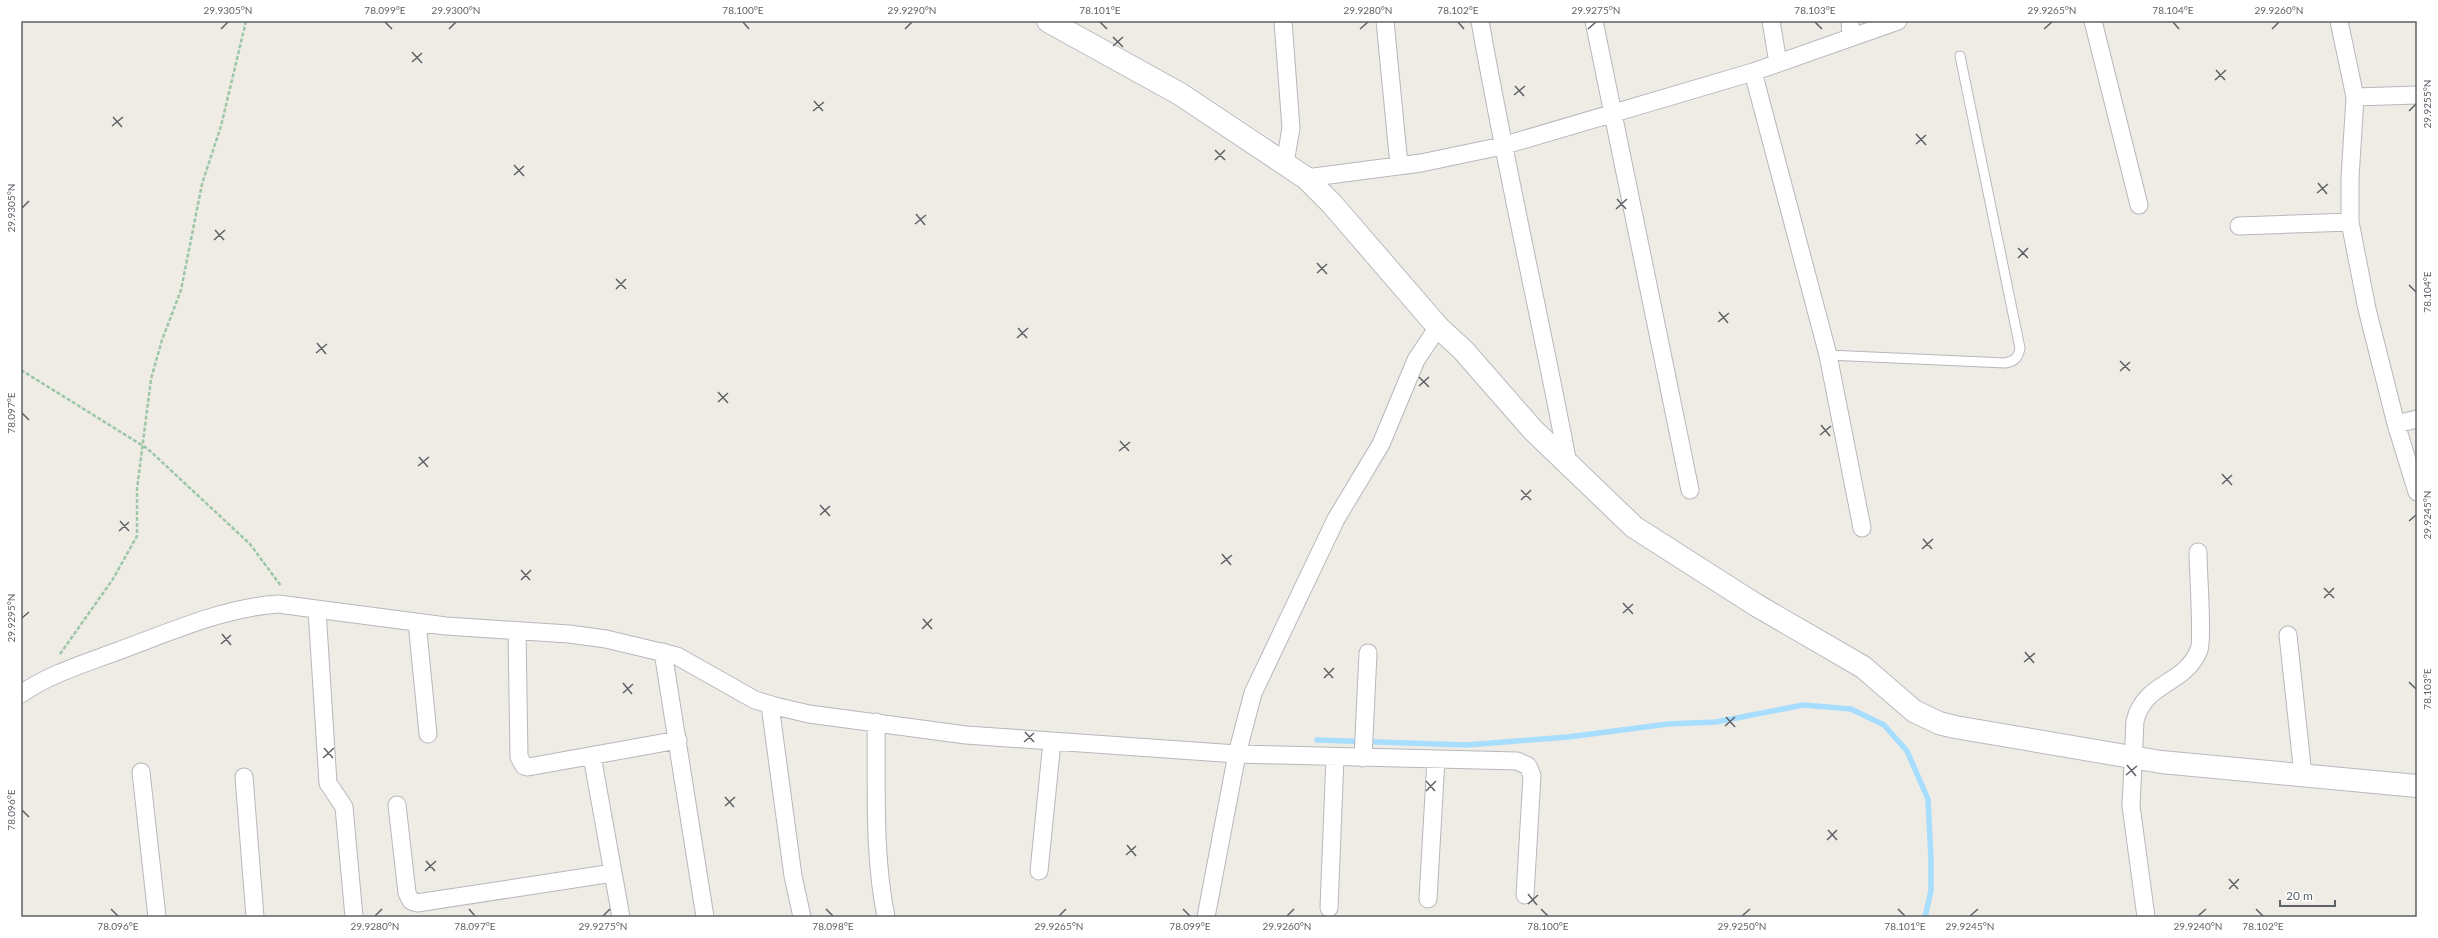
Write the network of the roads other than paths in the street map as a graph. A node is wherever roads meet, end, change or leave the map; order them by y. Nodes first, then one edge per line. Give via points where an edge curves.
1 (1048, 21) edge
2 (1283, 21) edge
3 (1385, 21) edge
4 (1480, 21) edge
5 (1594, 21) edge
6 (1771, 21) edge
7 (1898, 21) edge
8 (2093, 21) edge
9 (2339, 21) edge
10 (1851, 29) edge
11 (1960, 56) dead end
12 (1778, 63) junction
13 (1753, 72) junction
14 (2417, 95) edge
15 (2355, 97) junction
16 (1612, 112) junction
17 (1502, 146) junction
18 (1285, 163) junction
19 (1400, 166) junction
20 (1306, 178) junction
21 (2139, 205) dead end
22 (2350, 222) junction
23 (2239, 226) dead end
24 (1438, 327) junction
25 (1828, 355) junction
26 (2417, 419) edge
27 (2396, 424) junction
28 (1568, 464) junction
29 (1690, 490) dead end
30 (2417, 492) edge
31 (1862, 528) dead end
32 (2198, 552) dead end
33 (316, 610) junction
34 (416, 622) junction
35 (517, 631) junction
36 (2288, 635) dead end
37 (663, 652) junction
38 (1368, 653) dead end
39 (21, 694) edge
40 (770, 704) junction
41 (876, 722) junction
42 (428, 734) dead end
43 (678, 740) junction
44 (1052, 742) junction
45 (1364, 747) junction
46 (1237, 754) junction
47 (592, 756) junction
48 (1335, 757) junction
49 (2132, 757) junction
50 (1436, 759) junction
51 (141, 772) dead end
52 (2303, 775) junction
53 (244, 777) dead end
54 (2417, 786) edge
55 (398, 805) dead end
56 (1039, 871) dead end
57 (613, 873) junction
58 (1526, 895) dead end
59 (1428, 899) dead end
60 (1329, 908) dead end
61 (157, 917) edge
62 (255, 917) edge
63 (354, 917) edge
64 (621, 917) edge
65 (705, 917) edge
66 (802, 917) edge
67 (886, 917) edge
68 (1206, 917) edge
69 (2146, 917) edge

1 - 18 street via 1143,72
2 - 18 street via 1291,128
3 - 19 street
4 - 17 street
5 - 16 street
6 - 12 street
7 - 10 street
8 - 21 street
9 - 15 street
10 - 12 street
11 - 25 lane via 2020,348 2018,356 2013,361 2005,363
12 - 13 street
13 - 16 street
13 - 25 street
14 - 15 street
15 - 22 street
16 - 17 street
16 - 29 street
17 - 19 street
17 - 28 street via 1543,332
18 - 20 street
19 - 20 street
20 - 24 street via 1332,204
22 - 23 street
22 - 27 street via 2367,309
24 - 28 street
24 - 46 street via 1416,360 1381,444 1336,519 1281,632 1254,693
25 - 31 street
26 - 27 street
27 - 30 street
28 - 49 street via 1634,527 1756,605 1858,663 1914,711 1939,723 1955,727
32 - 49 street via 2200,648 2179,676 2144,699 2135,721
33 - 34 street
33 - 39 street via 271,605 231,611 98,659 45,680
33 - 63 street via 328,783 344,807
34 - 35 street
34 - 42 street
35 - 37 street via 606,639
35 - 47 street via 521,762 528,767
36 - 52 street
37 - 40 street via 677,656 755,700
37 - 43 street
38 - 45 street
40 - 41 street via 809,714
40 - 66 street via 793,876
41 - 44 street via 966,735
41 - 67 street via 878,854
43 - 47 street
43 - 65 street
44 - 46 street
44 - 56 street
45 - 48 street
45 - 50 street
46 - 48 street
46 - 68 street
47 - 57 street
48 - 60 street
49 - 52 street
49 - 69 street via 2132,813
50 - 58 street via 1517,761 1528,766 1532,776
50 - 59 street
51 - 61 street
52 - 54 street
53 - 62 street
55 - 57 street via 406,893 416,903
57 - 64 street

